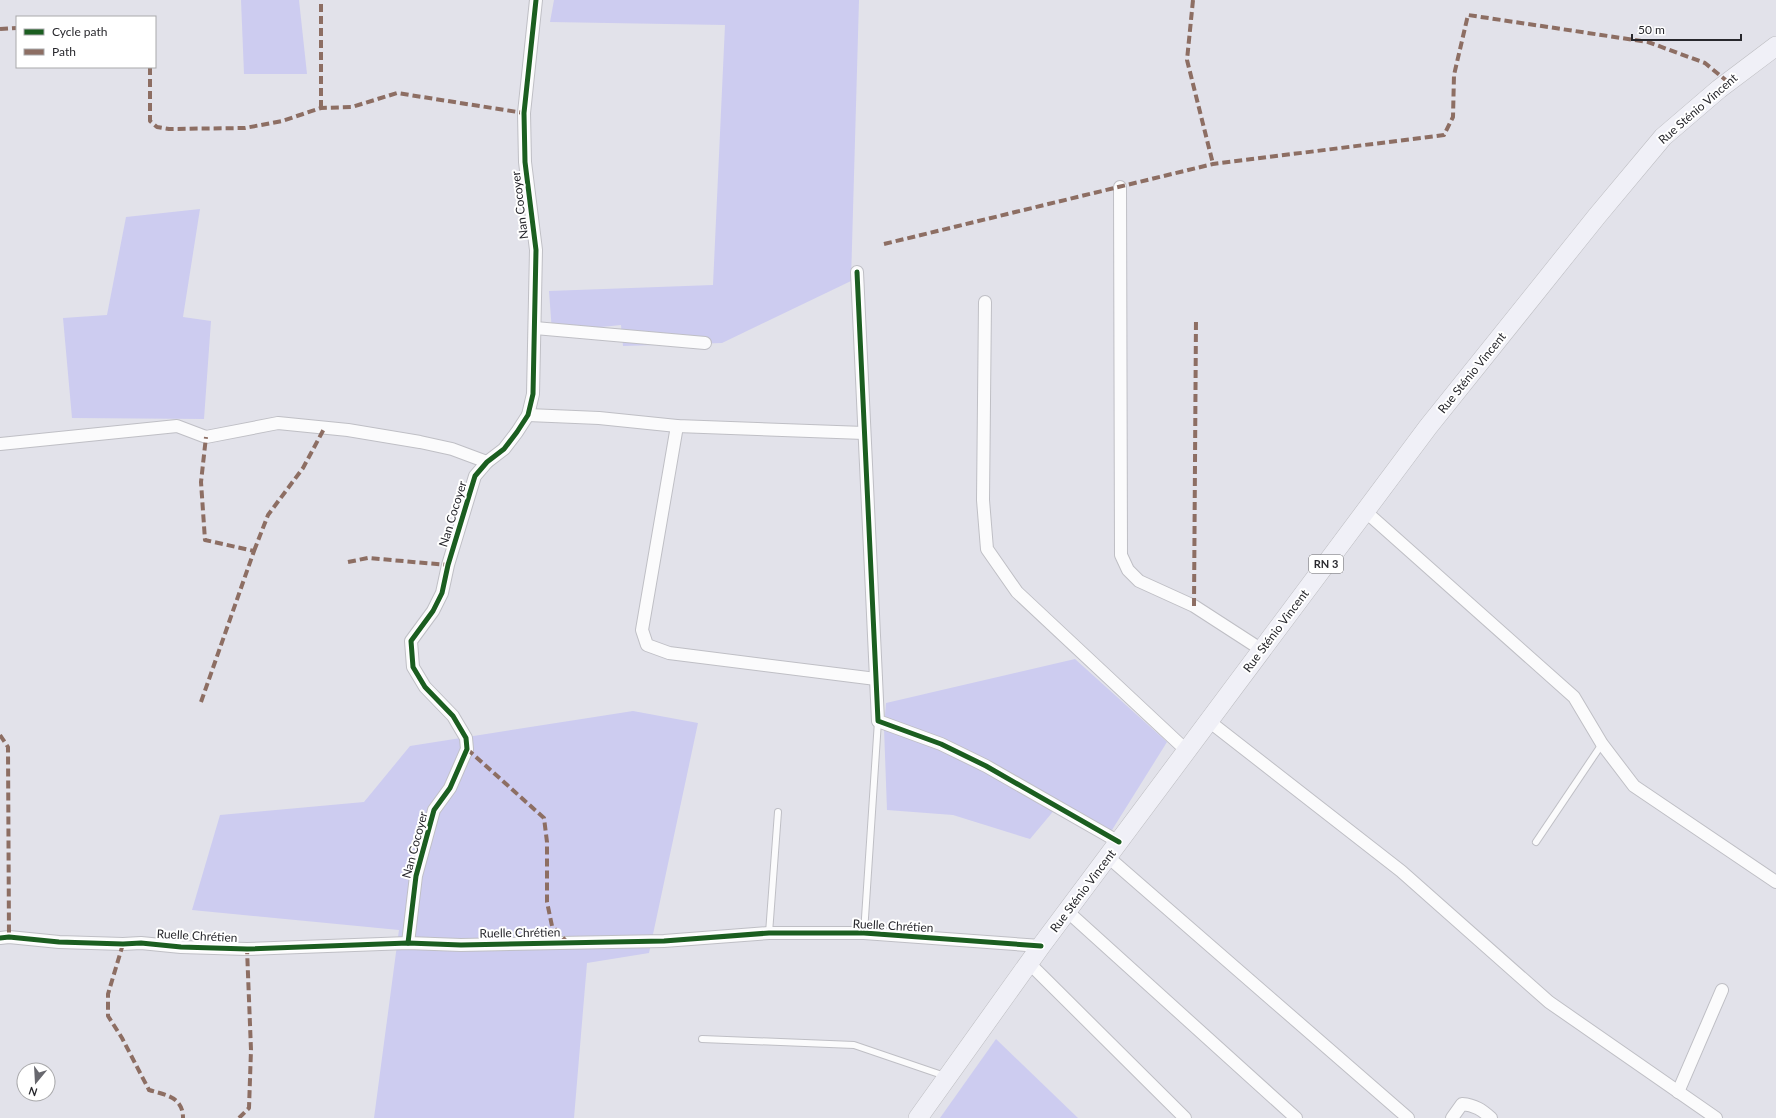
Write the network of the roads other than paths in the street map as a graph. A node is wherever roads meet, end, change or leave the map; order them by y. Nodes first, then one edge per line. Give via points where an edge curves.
1 (536, 0) edge
2 (1776, 46) edge
3 (1120, 187) dead end
4 (857, 272) dead end
5 (985, 302) dead end
6 (535, 328) junction
7 (705, 344) dead end
8 (528, 415) junction
9 (677, 426) junction
10 (864, 433) junction
11 (0, 444) edge
12 (487, 462) junction
13 (1365, 511) junction
14 (1262, 650) junction
15 (876, 679) junction
16 (878, 721) junction
17 (1210, 722) junction
18 (1602, 744) junction
19 (1188, 752) junction
20 (778, 812) dead end
21 (1119, 842) junction
22 (1536, 842) dead end
23 (1108, 857) junction
24 (1776, 882) edge
25 (1067, 911) junction
26 (769, 933) junction
27 (864, 933) junction
28 (0, 938) edge
29 (408, 943) junction
30 (1041, 946) junction
31 (1029, 963) junction
32 (1722, 990) dead end
33 (702, 1039) dead end
34 (948, 1077) junction
35 (1678, 1092) junction
36 (918, 1118) edge
37 (1185, 1118) edge
38 (1296, 1118) edge
39 (1408, 1118) edge
40 (1452, 1118) edge
41 (1491, 1118) edge
42 (1716, 1118) edge

1 - 6 street, Nan Cocoyer via 524,113 525,162 536,250
2 - 13 main road, Rue Sténio Vincent / RN 3 via 1719,89 1663,137 1428,427
3 - 14 street via 1121,555 1128,570 1139,581 1194,606
4 - 10 street
5 - 19 street via 983,500 987,549 1017,592
6 - 7 street
6 - 8 street, Nan Cocoyer via 533,394
8 - 9 street via 599,418
8 - 12 street, Nan Cocoyer via 504,449
9 - 10 street
9 - 15 street via 642,630 647,645 669,653
10 - 15 street
11 - 12 street via 177,426 206,436 278,423 348,430 420,442 452,449
12 - 29 street, Nan Cocoyer via 475,476 442,593 410,641 413,667 425,687 453,716 466,738 467,749 450,788 434,810 416,876
13 - 14 main road, Rue Sténio Vincent / RN 3
13 - 18 street via 1574,697
14 - 17 main road, Rue Sténio Vincent / RN 3
15 - 16 street
16 - 21 street via 941,744 967,757
16 - 27 lane
17 - 19 main road, Rue Sténio Vincent / RN 3
17 - 35 street via 1401,871 1549,1002
18 - 22 lane
18 - 24 street via 1634,786
19 - 21 main road, Rue Sténio Vincent / RN 3
20 - 26 lane
21 - 23 main road, Rue Sténio Vincent / RN 3
23 - 25 main road, Rue Sténio Vincent / RN 3
23 - 39 street
25 - 30 main road, Rue Sténio Vincent / RN 3
25 - 38 street
26 - 27 street, Ruelle Chrétien
26 - 29 street, Ruelle Chrétien via 664,941
27 - 30 street, Ruelle Chrétien
28 - 29 street, Ruelle Chrétien via 247,949
30 - 31 main road, Rue Sténio Vincent / RN 3
31 - 34 main road, Rue Sténio Vincent / RN 3
31 - 37 street
32 - 35 street
33 - 34 lane via 854,1045
34 - 36 main road, Rue Sténio Vincent / RN 3
35 - 42 street
40 - 41 street via 1462,1104 1471,1104

